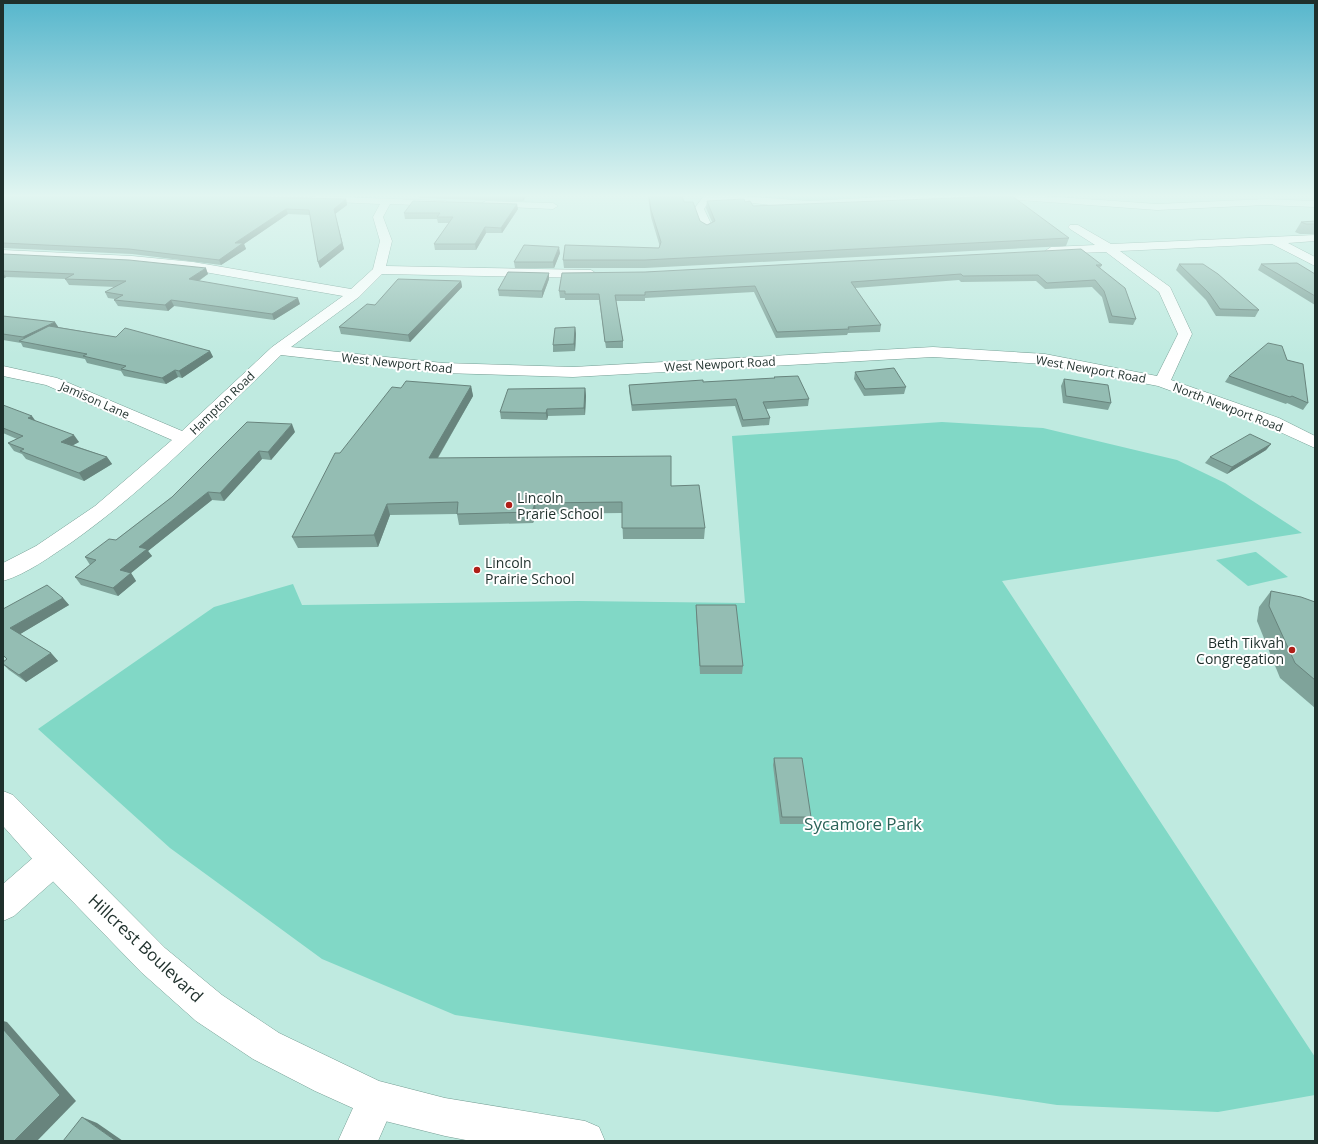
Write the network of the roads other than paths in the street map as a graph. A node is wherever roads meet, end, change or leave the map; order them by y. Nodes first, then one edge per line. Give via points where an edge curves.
1 (384, 249) edge
2 (1083, 249) edge
3 (1110, 249) edge
4 (1291, 249) edge
5 (1036, 252) edge
6 (3, 254) edge
7 (1315, 262) edge
8 (379, 270) junction
9 (600, 274) edge
10 (354, 294) junction
11 (277, 350) junction
12 (3, 371) edge
13 (1162, 382) junction
14 (184, 439) junction
15 (1315, 443) edge
16 (3, 574) edge
17 (3, 805) edge
18 (54, 860) junction
19 (3, 905) edge
20 (377, 1100) junction
21 (358, 1141) edge
22 (584, 1141) edge

1 - 8 street
2 - 5 street
3 - 13 street via 1165,290 1185,334
4 - 7 street
6 - 10 street via 193,266
8 - 9 street
8 - 10 street, Hampton Road
10 - 11 street, Hampton Road
11 - 13 street, West Newport Road via 443,368 573,372 933,352 1045,359
11 - 14 street, Hampton Road
12 - 14 street, Jamison Lane via 51,381
13 - 15 street, North Newport Road via 1272,422
14 - 16 street, Hampton Road via 102,511 44,551
17 - 18 street, Hillcrest Boulevard
18 - 19 street
18 - 20 street, Hillcrest Boulevard via 153,960 209,1008 266,1046
20 - 21 street
20 - 22 street, Hillcrest Boulevard via 445,1117

